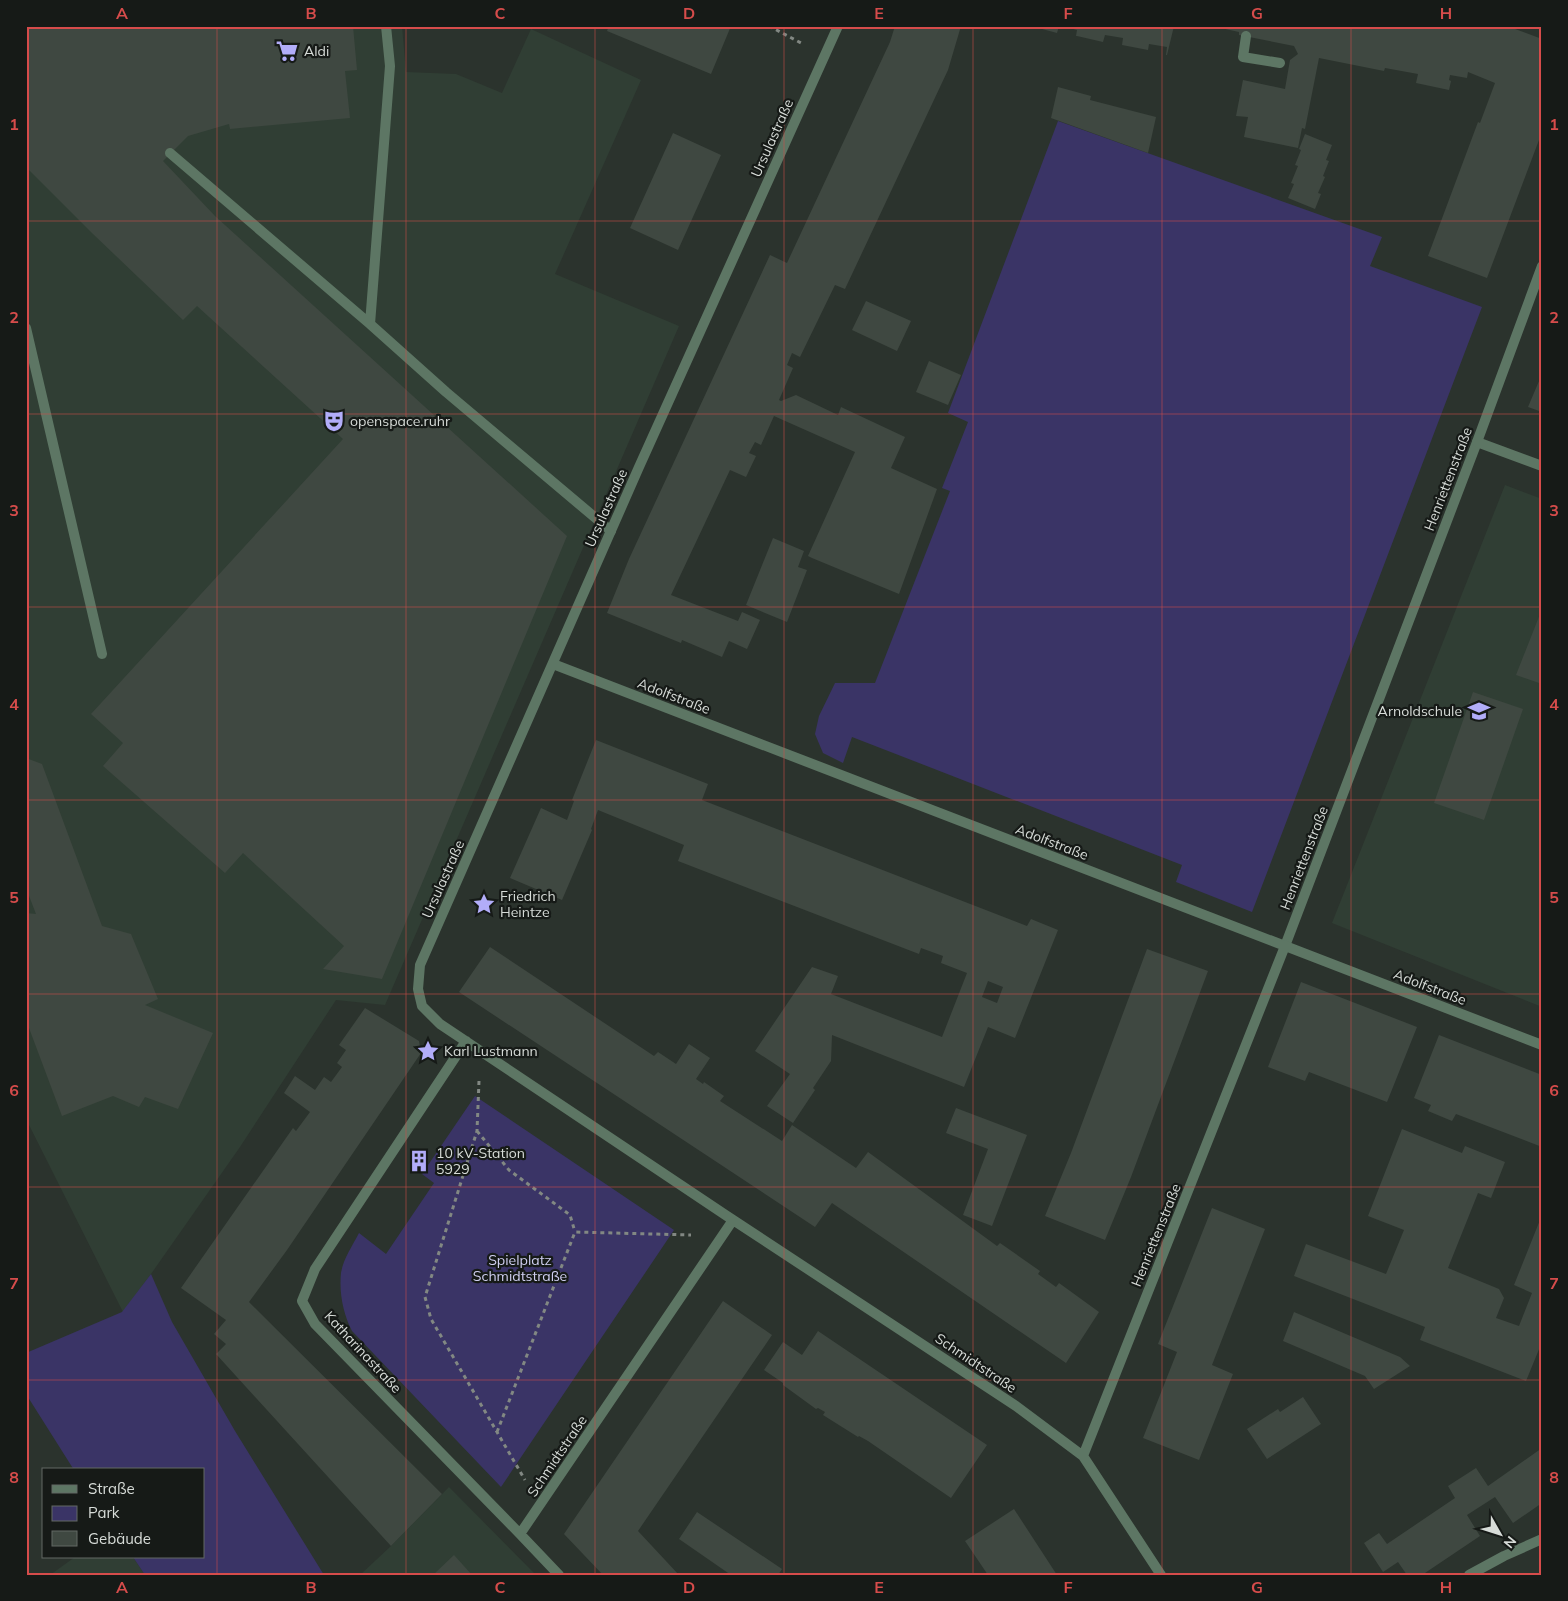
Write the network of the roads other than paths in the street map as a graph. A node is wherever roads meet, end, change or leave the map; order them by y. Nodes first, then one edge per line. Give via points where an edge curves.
1 (386, 26) edge
2 (838, 26) edge
3 (1246, 36) dead end
4 (1280, 63) dead end
5 (170, 153) dead end
6 (1542, 266) edge
7 (370, 324) junction
8 (26, 328) edge
9 (1477, 442) junction
10 (1542, 466) edge
11 (610, 531) junction
12 (102, 654) dead end
13 (553, 664) junction
14 (1285, 946) junction
15 (422, 1006) joint
16 (466, 1042) junction
17 (1542, 1045) edge
18 (733, 1220) junction
19 (1083, 1456) junction
20 (520, 1534) junction
21 (1542, 1539) edge
22 (559, 1575) edge
23 (1161, 1575) edge
24 (1468, 1575) edge

1 - 7 street via 390,66
2 - 11 street, Ursulastraße
3 - 4 street via 1243,57
5 - 7 street
6 - 9 street, Henriettenstraße
7 - 11 street
8 - 12 street
9 - 10 street
9 - 14 street, Henriettenstraße
11 - 13 street, Ursulastraße
13 - 14 street, Adolfstraße
13 - 15 street, Ursulastraße via 420,964 418,989
14 - 17 street, Adolfstraße
14 - 19 street, Henriettenstraße
15 - 16 street, Schmidtstraße via 440,1024
16 - 18 street, Schmidtstraße
16 - 20 street, Katharinastraße via 315,1269 302,1301 314,1324
18 - 19 street, Schmidtstraße via 1016,1406
18 - 20 street, Schmidtstraße
19 - 23 street, Schmidtstraße
20 - 22 street, Katharinastraße
21 - 24 street

